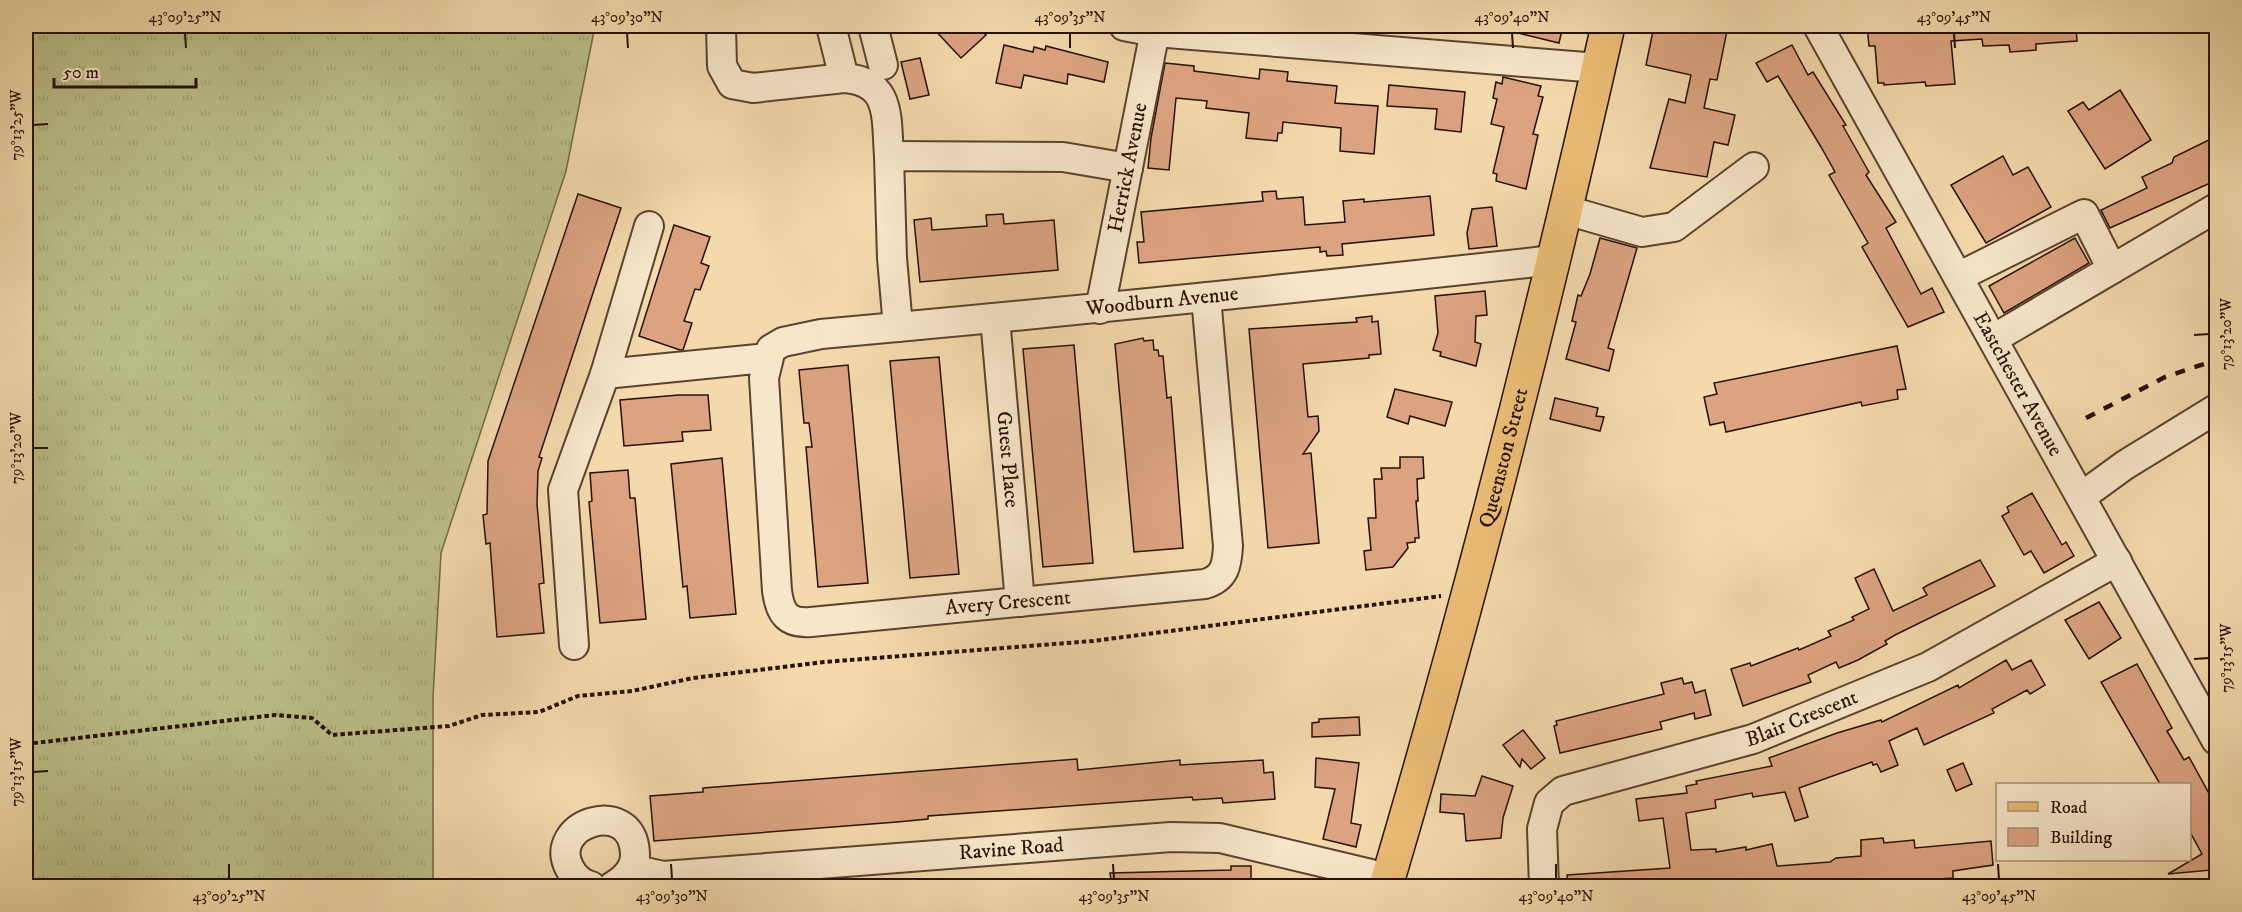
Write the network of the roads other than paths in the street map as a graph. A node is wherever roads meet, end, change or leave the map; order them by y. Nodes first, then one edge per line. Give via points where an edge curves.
1 (721, 26) edge
2 (831, 26) edge
3 (873, 26) edge
4 (1124, 26) edge
5 (1608, 26) edge
6 (1818, 26) edge
7 (1156, 29) edge
8 (883, 65) dead end
9 (1598, 68) junction
10 (844, 78) junction
11 (889, 156) junction
12 (1754, 167) dead end
13 (1128, 168) junction
14 (2217, 208) edge
15 (1566, 210) junction
16 (650, 226) dead end
17 (1554, 260) junction
18 (2112, 269) junction
19 (1958, 277) junction
20 (1206, 297) junction
21 (1100, 309) junction
22 (995, 318) junction
23 (898, 327) junction
24 (1993, 339) junction
25 (769, 354) junction
26 (605, 374) junction
27 (2217, 409) edge
28 (2081, 497) junction
29 (2117, 561) junction
30 (1020, 602) junction
31 (574, 645) dead end
32 (2217, 741) edge
33 (622, 878) edge
34 (1387, 882) edge
35 (591, 886) edge
36 (1544, 886) edge

1 - 10 street via 722,66 732,84 753,88
2 - 10 street
3 - 8 street
4 - 7 street
5 - 9 main road, Queenston Street
6 - 19 street, Eastchester Avenue
7 - 9 street
7 - 13 street, Herrick Avenue
9 - 15 main road, Queenston Street
10 - 11 street via 869,83 882,96
11 - 13 street via 1063,157
11 - 23 street
12 - 15 street via 1674,227 1642,232
13 - 21 street, Herrick Avenue
14 - 18 street
15 - 17 main road, Queenston Street
16 - 26 street
17 - 20 street, Woodburn Avenue
17 - 34 main road, Queenston Street via 1485,530
18 - 19 street via 2084,214
18 - 24 street
19 - 24 street, Eastchester Avenue
20 - 21 street, Woodburn Avenue
20 - 30 street, Avery Crescent via 1228,546 1225,570 1205,584
21 - 22 street, Woodburn Avenue
22 - 23 street, Woodburn Avenue
22 - 30 street, Guest Place
23 - 25 street, Woodburn Avenue via 821,334 783,342
24 - 28 street, Eastchester Avenue
25 - 26 street, Woodburn Avenue
25 - 30 street, Avery Crescent via 764,378 777,591 786,617 802,623
26 - 31 street via 563,490
27 - 28 street
28 - 29 street, Eastchester Avenue
29 - 32 street, Eastchester Avenue
29 - 36 street, Blair Crescent via 1928,667 1752,739 1563,790 1549,803 1542,829
33 - 34 street, Ravine Road via 1200,837 1220,838
33 - 35 street, Ravine Road via 635,856 627,831 616,823 590,821 578,828 567,852 568,865 575,877

